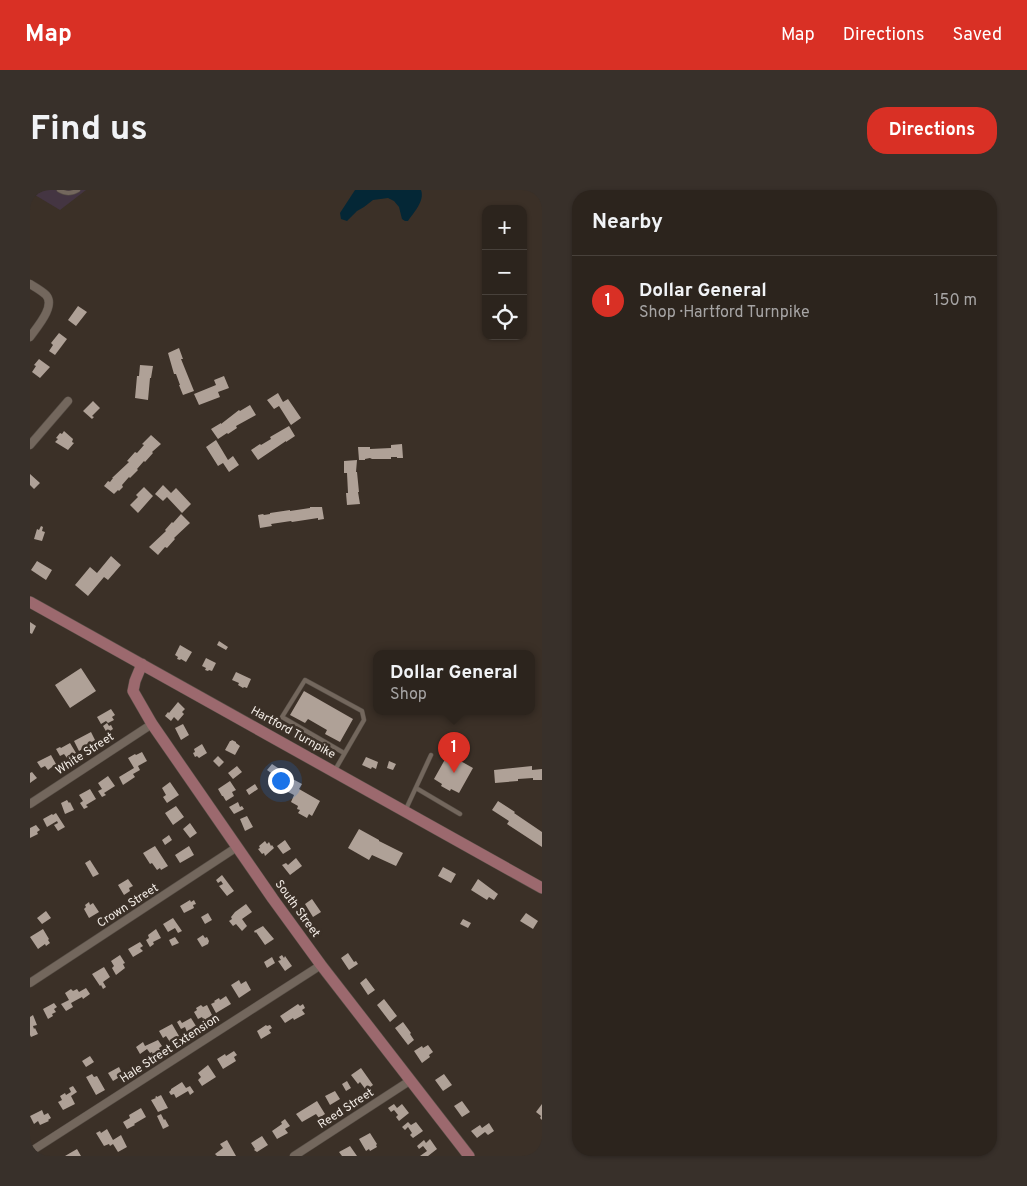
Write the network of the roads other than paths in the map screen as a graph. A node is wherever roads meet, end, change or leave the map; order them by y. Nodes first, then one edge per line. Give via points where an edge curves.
1 (59, 190) edge
2 (78, 190) edge
3 (30, 284) edge
4 (30, 337) edge
5 (68, 401) dead end
6 (30, 445) edge
7 (30, 602) edge
8 (142, 664) junction
9 (152, 724) junction
10 (344, 753) junction
11 (431, 755) dead end
12 (334, 772) junction
13 (416, 788) junction
14 (30, 804) edge
15 (405, 811) junction
16 (460, 814) dead end
17 (238, 848) junction
18 (542, 888) edge
19 (322, 965) junction
20 (30, 983) edge
21 (411, 1080) junction
22 (30, 1152) edge
23 (294, 1156) edge
24 (469, 1156) edge

1 - 2 lane via 68,194
3 - 4 street via 50,302
5 - 6 street
7 - 8 street, Hartford Turnpike
8 - 9 street, South Street via 133,691
8 - 12 street, Hartford Turnpike
9 - 14 street, White Street
9 - 17 street, South Street
10 - 10 lane via 364,720 362,711 305,680 282,717
10 - 12 lane
11 - 13 lane
12 - 15 street, Hartford Turnpike
13 - 15 lane
13 - 16 lane
15 - 18 street, Hartford Turnpike
17 - 19 street, South Street
17 - 20 street, Crown Street
19 - 21 street, South Street
19 - 22 street, Hale Street Extension
21 - 23 street, Reed Street
21 - 24 street, South Street

